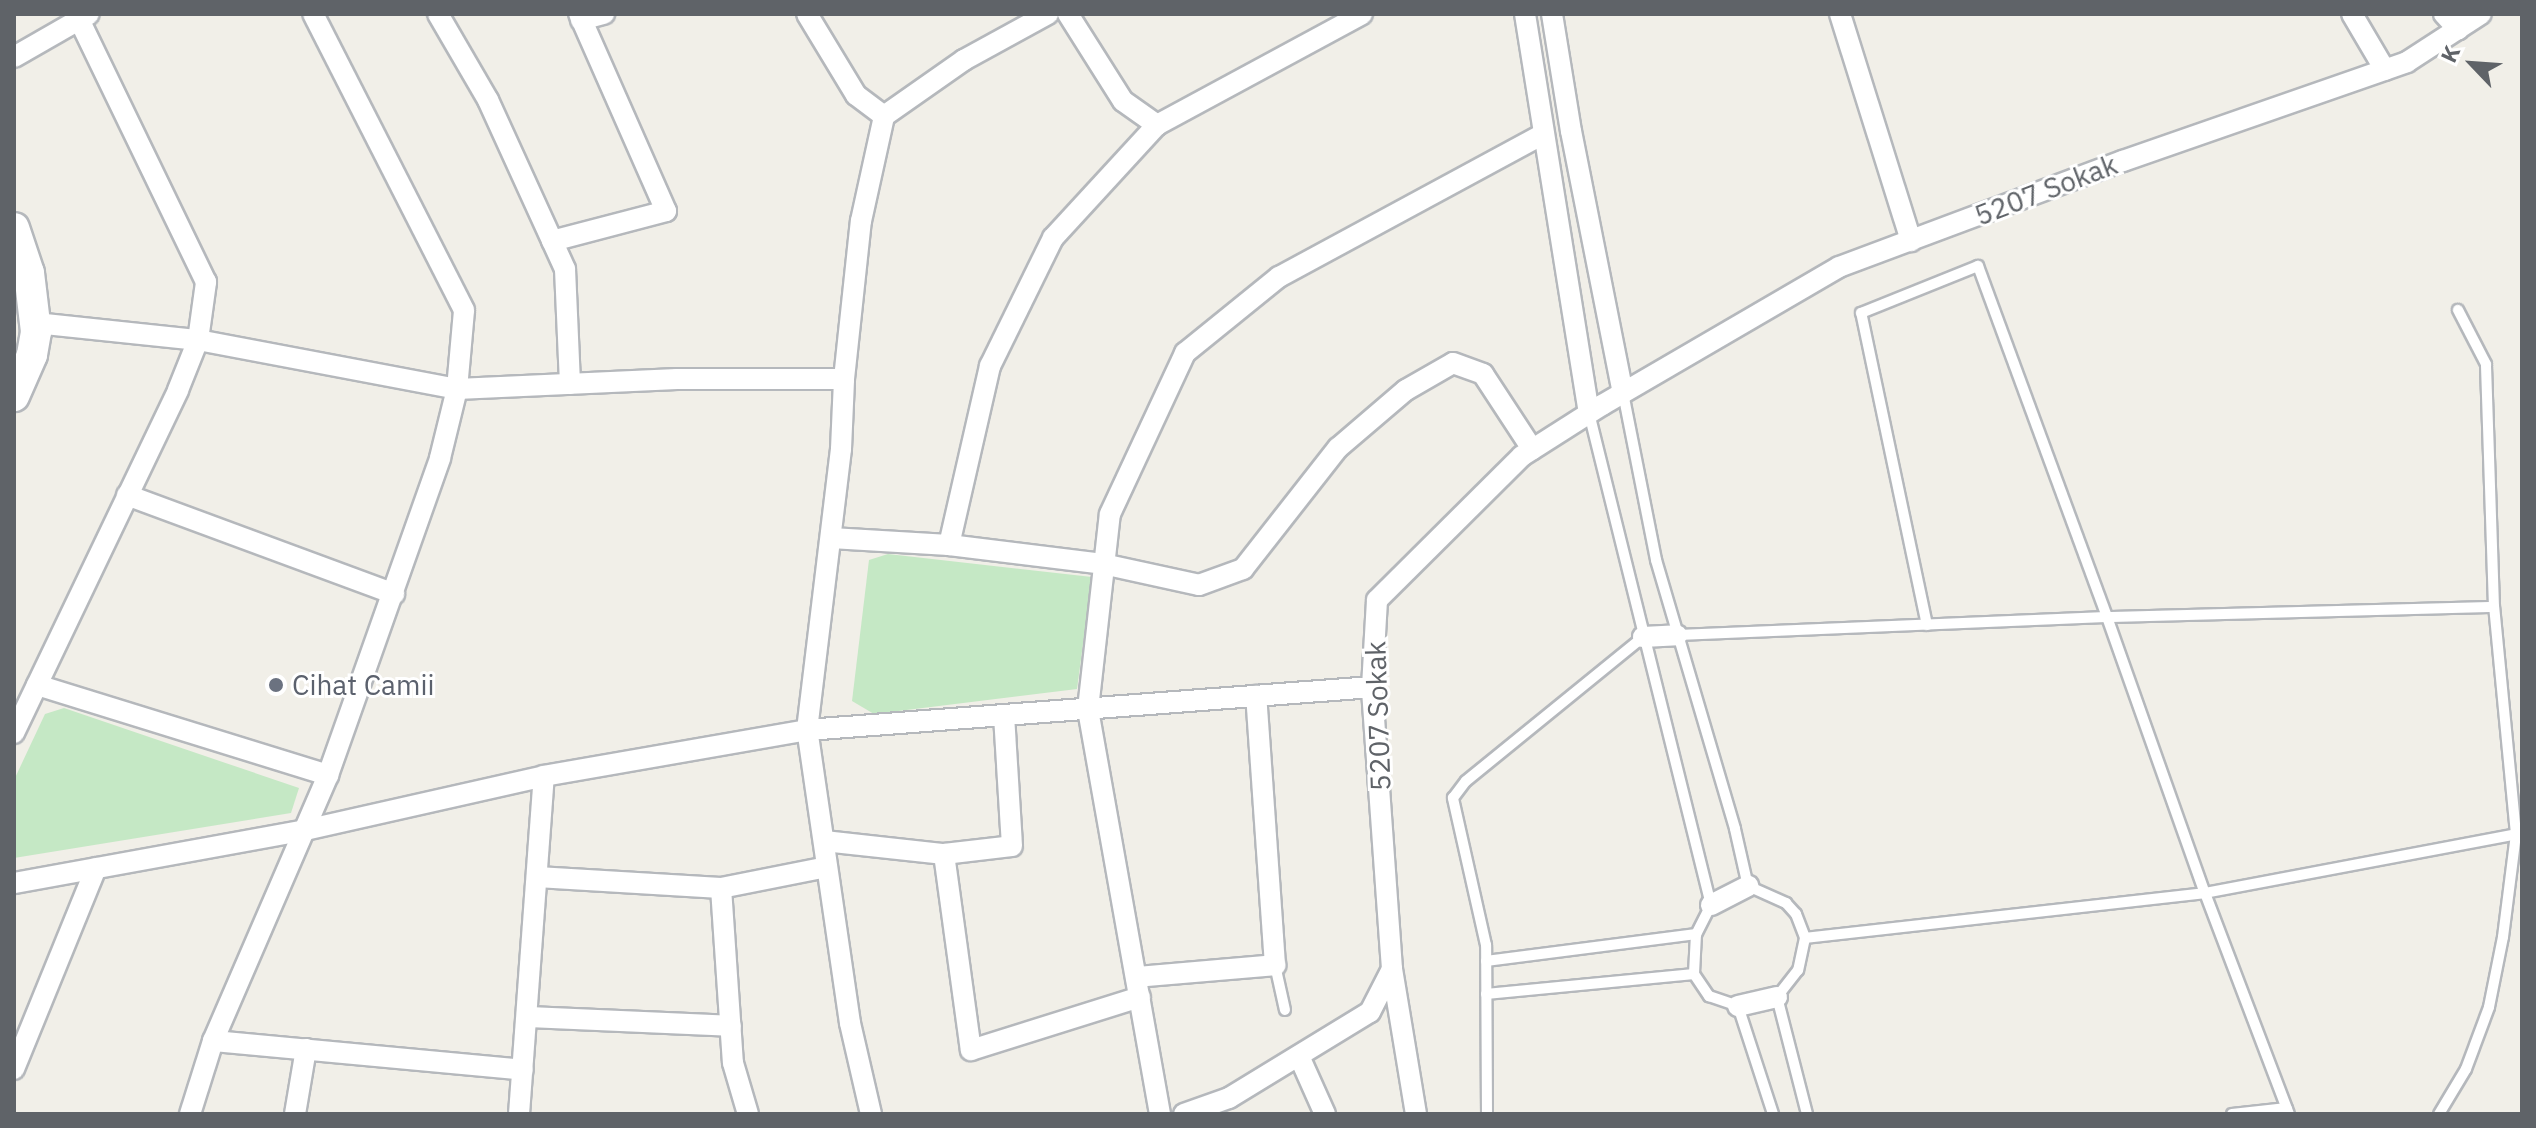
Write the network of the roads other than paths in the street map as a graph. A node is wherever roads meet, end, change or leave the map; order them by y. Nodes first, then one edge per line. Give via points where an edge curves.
1 (313, 14) edge
2 (604, 14) edge
3 (807, 14) edge
4 (1048, 14) edge
5 (1068, 14) edge
6 (1362, 14) edge
7 (1525, 14) edge
8 (1552, 14) edge
9 (1840, 14) edge
10 (2352, 14) edge
11 (2481, 14) edge
12 (441, 15) edge
13 (84, 17) edge
14 (580, 17) edge
15 (2451, 22) edge
16 (14, 57) edge
17 (2385, 70) junction
18 (884, 116) junction
19 (1157, 125) junction
20 (1543, 134) junction
21 (14, 228) edge
22 (552, 241) junction
23 (1911, 241) junction
24 (2458, 310) dead end
25 (36, 323) junction
26 (198, 340) junction
27 (844, 379) junction
28 (570, 384) junction
29 (457, 389) junction
30 (1623, 393) junction
31 (14, 396) edge
32 (1589, 413) junction
33 (1532, 449) junction
34 (127, 495) junction
35 (831, 538) junction
36 (949, 545) junction
37 (1103, 564) junction
38 (394, 594) junction
39 (2494, 607) junction
40 (2107, 617) junction
41 (1927, 625) junction
42 (1677, 635) junction
43 (1643, 637) junction
44 (37, 685) junction
45 (1372, 687) junction
46 (1256, 696) junction
47 (1088, 709) junction
48 (1004, 715) junction
49 (807, 730) junction
50 (14, 733) edge
51 (328, 775) junction
52 (544, 776) junction
53 (305, 830) junction
54 (2516, 834) junction
55 (824, 841) junction
56 (944, 854) junction
57 (827, 867) junction
58 (96, 868) junction
59 (537, 877) junction
60 (14, 883) edge
61 (1748, 886) junction
62 (721, 888) junction
63 (2205, 893) junction
64 (1711, 905) junction
65 (1696, 934) junction
66 (1805, 938) junction
67 (1486, 961) junction
68 (1275, 965) junction
69 (1392, 969) junction
70 (1694, 974) junction
71 (1138, 987) junction
72 (1486, 994) junction
73 (1777, 997) junction
74 (1738, 1006) junction
75 (1285, 1010) dead end
76 (527, 1017) junction
77 (731, 1026) junction
78 (213, 1041) junction
79 (306, 1049) junction
80 (1299, 1056) junction
81 (14, 1069) edge
82 (523, 1070) junction
83 (1232, 1106) edge
84 (2288, 1111) edge
85 (190, 1114) edge
86 (295, 1114) edge
87 (519, 1114) edge
88 (748, 1114) edge
89 (871, 1114) edge
90 (1160, 1114) edge
91 (1184, 1114) edge
92 (1325, 1114) edge
93 (1416, 1114) edge
94 (1487, 1114) edge
95 (1773, 1114) edge
96 (1807, 1114) edge
97 (2232, 1114) edge
98 (2439, 1114) edge

1 - 29 street via 464,310
2 - 14 street
3 - 18 street via 856,95
4 - 18 street via 964,60
5 - 19 street via 1123,101
6 - 19 street
7 - 20 street
8 - 30 street
9 - 23 street
10 - 17 street
11 - 15 street, 5207 Sokak
12 - 22 street via 488,100
13 - 16 street
13 - 26 street via 206,282
14 - 22 street via 666,211
15 - 17 street, 5207 Sokak via 2407,62
17 - 23 street, 5207 Sokak
18 - 27 street via 861,221
19 - 36 street via 1053,238 990,366
20 - 32 street
20 - 37 street via 1279,277 1185,353 1110,514
21 - 25 street via 29,273
22 - 28 street via 565,269
23 - 30 street, 5207 Sokak via 1839,267
24 - 39 lane via 2486,364
25 - 26 street
25 - 31 street via 32,355
26 - 29 street
26 - 34 street
27 - 28 street
27 - 35 street
28 - 29 street
29 - 38 street via 440,458
30 - 32 street, 5207 Sokak
30 - 42 lane via 1656,560
32 - 33 street, 5207 Sokak
32 - 43 lane
33 - 37 street via 1483,374 1453,363 1406,390 1338,448 1243,569 1199,585
33 - 45 street, 5207 Sokak via 1377,600
34 - 38 street
34 - 44 street
35 - 36 street
35 - 49 street
36 - 37 street
37 - 47 street
38 - 51 street
39 - 40 lane
39 - 54 lane
40 - 41 lane
40 - 41 lane via 1978,266 1861,313
40 - 63 lane
41 - 42 lane
42 - 43 street
42 - 61 lane
43 - 64 lane
43 - 67 lane via 1466,781 1453,798
44 - 50 street
44 - 51 street
45 - 46 street
45 - 69 street, 5207 Sokak
46 - 47 street
46 - 68 street
47 - 48 street
47 - 71 street
48 - 49 street
48 - 56 street via 1012,846
49 - 52 street
49 - 55 street
51 - 53 street
52 - 53 street
52 - 59 street
53 - 58 street
53 - 78 street
54 - 63 lane
54 - 98 lane via 2489,1007 2466,1069
55 - 56 street
55 - 57 street
56 - 71 street via 971,1050
57 - 62 street
57 - 89 street via 850,1023
58 - 60 street
58 - 81 street
59 - 62 street
59 - 76 street
61 - 64 street
61 - 66 lane via 1786,903
62 - 77 street
63 - 66 lane
63 - 84 lane
64 - 65 lane
65 - 67 lane
65 - 70 lane
66 - 73 lane via 1798,970
67 - 72 lane
68 - 71 street
68 - 75 lane
69 - 80 street via 1370,1012
69 - 93 street, 5207 Sokak
70 - 72 lane
70 - 74 lane via 1709,996
71 - 90 street
72 - 94 lane
73 - 74 street
73 - 96 lane
74 - 95 lane
76 - 77 street
76 - 82 street
77 - 88 street via 733,1063
78 - 79 street
78 - 85 street
79 - 82 street
79 - 86 street
80 - 83 street
80 - 92 street
82 - 87 street
83 - 91 street
84 - 97 lane

